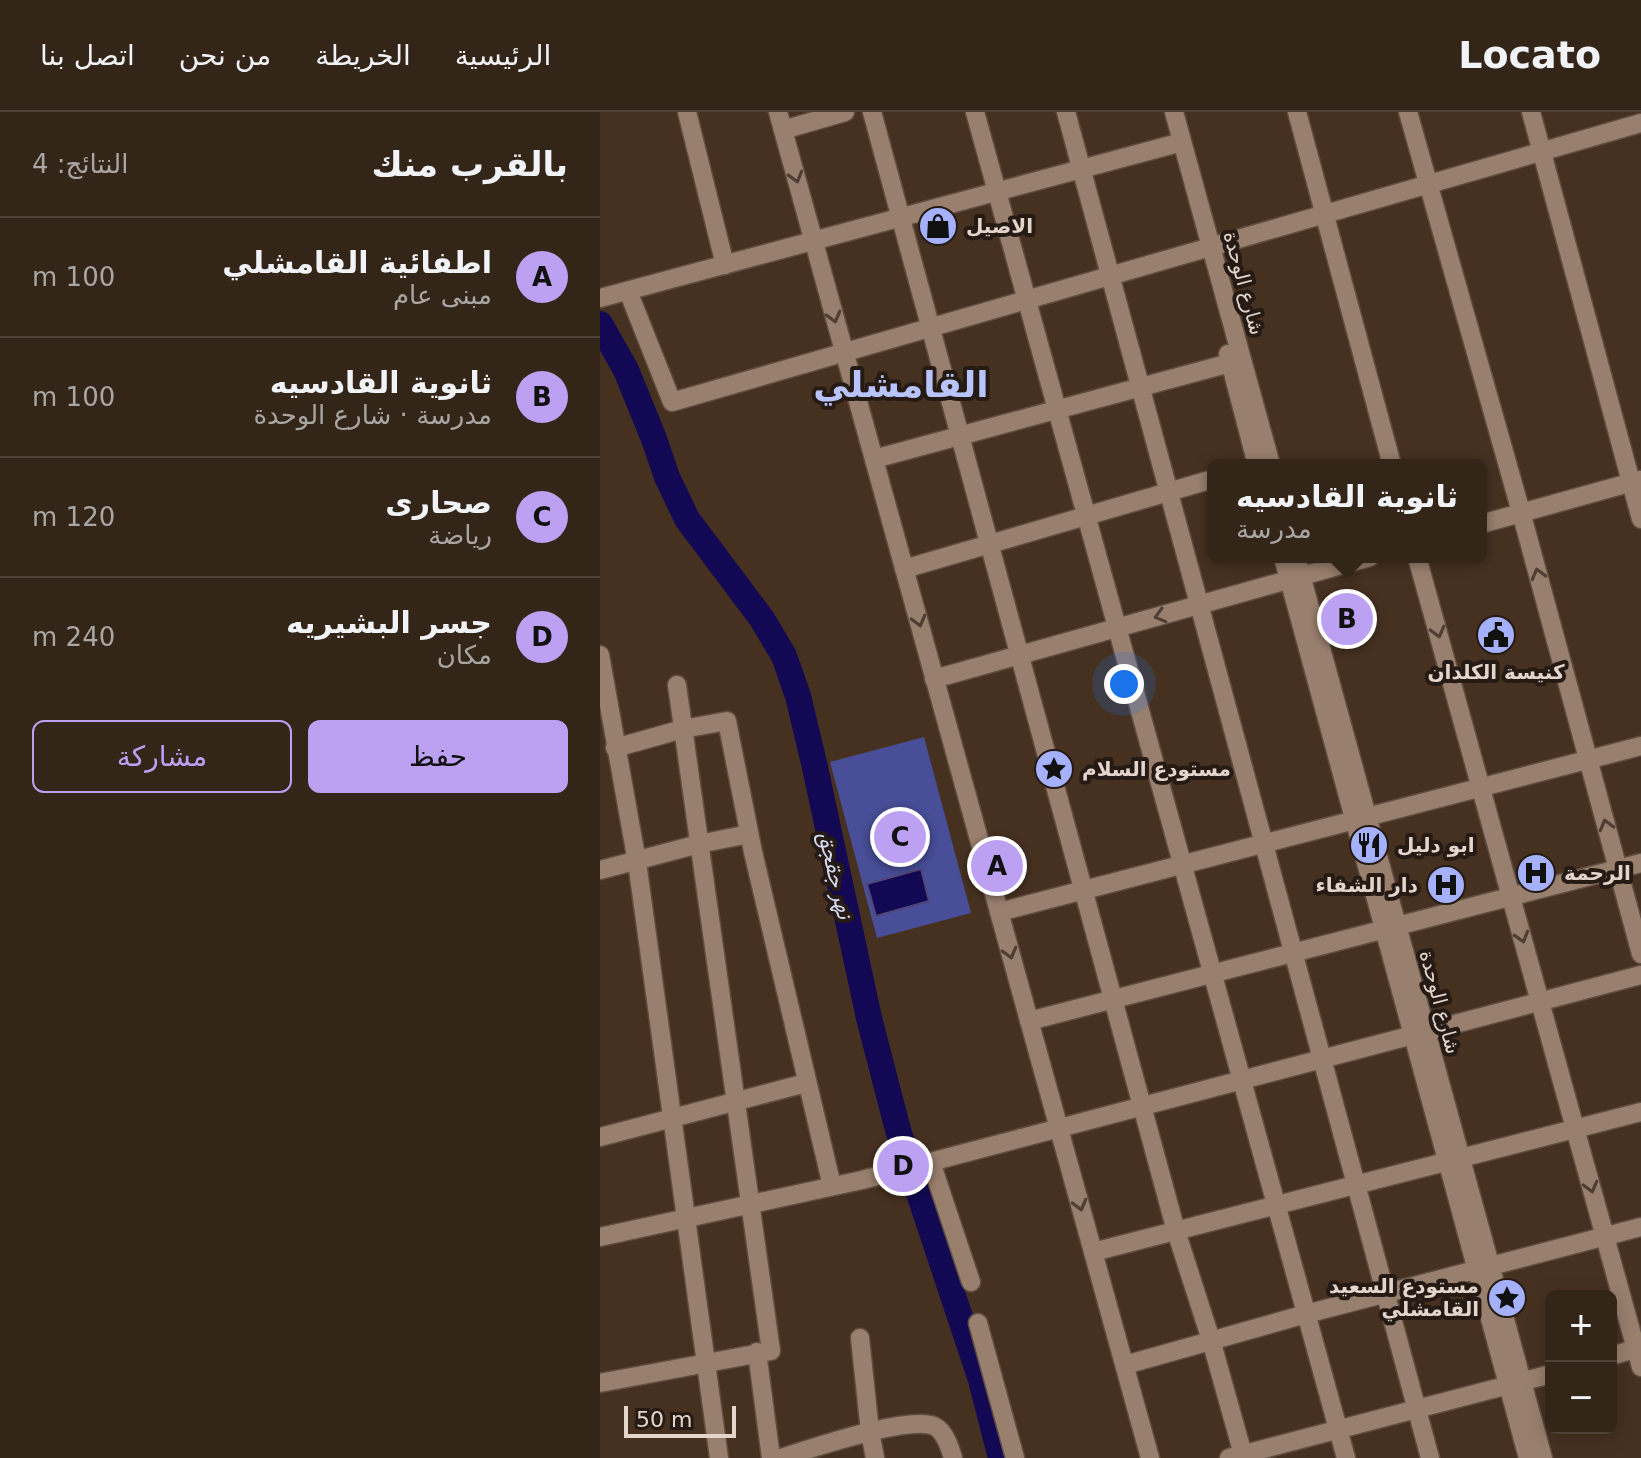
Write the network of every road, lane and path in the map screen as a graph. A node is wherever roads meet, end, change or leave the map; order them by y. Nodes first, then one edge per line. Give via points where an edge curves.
1 (687, 112) edge
2 (845, 112) edge
3 (872, 112) edge
4 (975, 112) edge
5 (1066, 112) edge
6 (1162, 112) edge
7 (1174, 112) edge
8 (1297, 112) edge
9 (1408, 112) edge
10 (1531, 112) edge
11 (780, 121) edge
12 (1641, 123) edge
13 (1176, 143) junction
14 (1542, 152) junction
15 (1082, 169) junction
16 (1429, 185) junction
17 (997, 192) junction
18 (1324, 215) junction
19 (901, 218) junction
20 (814, 242) junction
21 (1206, 249) junction
22 (725, 265) junction
23 (1111, 276) junction
24 (615, 294) edge
25 (1027, 300) junction
26 (931, 328) junction
27 (844, 353) junction
28 (1230, 363) junction
29 (1141, 387) junction
30 (1057, 409) junction
31 (960, 436) junction
32 (874, 459) junction
33 (1255, 459) edge
34 (1269, 459) edge
35 (1390, 459) edge
36 (1636, 480) edge
37 (1207, 481) edge
38 (1169, 492) junction
39 (1521, 512) junction
40 (1086, 516) junction
41 (1641, 519) edge
42 (1487, 522) edge
43 (989, 544) junction
44 (1286, 563) edge
45 (1296, 563) edge
46 (1349, 563) edge
47 (1419, 563) edge
48 (904, 569) junction
49 (1295, 578) junction
50 (1200, 605) junction
51 (1117, 628) junction
52 (600, 655) edge
53 (1019, 655) junction
54 (934, 679) junction
55 (677, 685) dead end
56 (683, 729) junction
57 (1641, 746) edge
58 (615, 748) junction
59 (1588, 759) junction
60 (1481, 787) junction
61 (1360, 817) junction
62 (749, 834) junction
63 (1264, 842) junction
64 (699, 844) junction
65 (637, 862) junction
66 (1182, 863) junction
67 (1641, 863) edge
68 (1618, 869) junction
69 (600, 870) edge
70 (1083, 888) junction
71 (1511, 896) junction
72 (999, 912) junction
73 (1390, 927) junction
74 (1293, 952) junction
75 (1641, 954) edge
76 (1213, 973) junction
77 (1641, 975) edge
78 (1113, 999) junction
79 (1540, 1002) junction
80 (1029, 1021) junction
81 (1420, 1034) junction
82 (1322, 1059) junction
83 (1242, 1080) junction
84 (806, 1083) junction
85 (735, 1102) junction
86 (1142, 1107) junction
87 (1641, 1112) edge
88 (674, 1118) junction
89 (1575, 1129) junction
90 (1059, 1130) junction
91 (600, 1137) edge
92 (1454, 1160) junction
93 (924, 1164) junction
94 (1356, 1185) junction
95 (832, 1186) junction
96 (752, 1205) junction
97 (1277, 1205) junction
98 (688, 1219) junction
99 (1641, 1227) edge
100 (1176, 1231) junction
101 (600, 1237) edge
102 (1605, 1237) junction
103 (1093, 1252) junction
104 (1483, 1268) junction
105 (971, 1282) dead end
106 (1386, 1294) junction
107 (1306, 1314) junction
108 (978, 1323) dead end
109 (860, 1338) dead end
110 (1211, 1340) junction
111 (757, 1352) junction
112 (1639, 1354) edge
113 (1617, 1356) edge
114 (707, 1361) junction
115 (1125, 1365) junction
116 (1545, 1376) edge
117 (600, 1383) edge
118 (1515, 1384) junction
119 (1417, 1410) junction
120 (1338, 1430) junction
121 (870, 1432) junction
122 (1238, 1457) edge
123 (719, 1458) edge
124 (771, 1458) edge
125 (781, 1458) edge
126 (875, 1458) edge
127 (953, 1458) edge
128 (1015, 1458) edge
129 (1150, 1458) edge
130 (1346, 1458) edge
131 (1430, 1458) edge
132 (1528, 1458) edge
133 (1543, 1458) edge

1 - 22 street
2 - 11 street
3 - 19 street
4 - 17 street
5 - 15 street
6 - 13 street, شارع الوحدة
7 - 13 street, شارع الوحدة
8 - 18 street
9 - 16 street
10 - 14 street
11 -> 20 street
12 - 14 street
13 - 15 street
13 - 21 street, شارع الوحدة
14 - 16 street
14 - 36 street
15 - 17 street
15 - 23 street
16 - 18 street
16 - 39 street
17 - 19 street
17 - 25 street
18 - 21 street
18 - 35 street
19 - 20 street
19 - 26 street
20 - 22 street
20 -> 27 street
21 - 23 street
21 - 28 street, شارع الوحدة
21 - 34 street, شارع الوحدة
22 - 24 street
23 - 25 street
23 - 29 street
24 - 27 street via 672,402
25 - 26 street
25 - 30 street
26 - 27 street
26 - 31 street
27 - 32 street
28 - 29 street
28 - 33 street, شارع الوحدة
29 - 30 street
29 - 38 street
30 - 31 street
30 - 40 street
31 - 32 street
31 - 43 street
32 - 48 street
36 - 39 street
36 - 41 street
37 - 38 street
38 - 40 street
38 - 50 street
39 - 42 street
59 -> 39 street
40 - 43 street
40 - 51 street
43 - 48 street
43 - 53 street
44 - 49 street, شارع الوحدة
45 - 49 street, شارع الوحدة
46 - 49 street
47 -> 60 street
48 -> 54 street
49 - 50 street
49 - 61 street, شارع الوحدة
50 -> 51 street
50 - 63 street
51 - 53 street
51 - 66 street
52 - 58 street
53 - 54 street
53 - 70 street
54 - 72 street
55 - 56 street
56 - 58 street
56 - 62 street via 727,721
56 - 64 street
57 - 59 street
58 - 65 street
59 - 60 street
68 -> 59 street
60 - 61 street
60 - 71 street
61 - 63 street
61 - 73 street, شارع الوحدة
62 - 64 street
62 - 84 street
63 - 66 street
63 - 74 street
64 - 65 street
64 - 85 street
65 - 69 street
65 - 88 street
66 - 70 street
66 - 76 street
67 - 68 street
68 - 71 street
68 - 75 street
70 - 72 street
70 - 78 street
71 - 73 street
71 -> 79 street
72 -> 80 street
73 - 74 street
73 - 81 street, شارع الوحدة
74 - 76 street
74 - 82 street
76 - 78 street
76 - 83 street
77 - 79 street
78 - 80 street
78 - 86 street
79 - 81 street
79 - 89 street
80 - 90 street
81 - 82 street
81 - 92 street, شارع الوحدة
82 - 83 street
82 - 94 street
83 - 86 street
83 - 97 street
84 - 85 street
84 - 95 street
85 - 88 street
85 - 96 street
86 - 90 street
86 - 100 street
87 - 89 street
88 - 91 street
88 - 98 street
89 - 92 street
89 -> 102 street
90 - 93 street
90 -> 103 street
92 - 94 street
92 - 104 street, شارع الوحدة
93 - 95 street
93 - 105 street
94 - 97 street
94 - 106 street
95 - 96 street
96 - 98 street
96 - 111 street via 771,1351
97 - 100 street
97 - 107 street
98 - 101 street
98 - 114 street
99 - 102 street
100 - 103 street
100 - 110 street
102 - 104 street
102 - 112 street
103 - 115 street
104 - 106 street
104 - 118 street, شارع الوحدة
106 - 107 street
106 - 119 street
107 - 110 street
107 - 120 street
108 - 128 street
109 - 121 street
110 - 115 street
110 - 122 street
111 - 114 street
111 - 124 street
112 - 113 street
114 - 117 street
114 - 123 street
115 - 129 street
116 - 118 street
118 - 119 street
118 - 132 street, شارع الوحدة
118 - 133 street, شارع الوحدة
119 - 120 street
119 - 131 street
120 - 122 street
120 - 130 street
121 - 125 street
121 - 126 street
121 - 127 street via 934,1426

